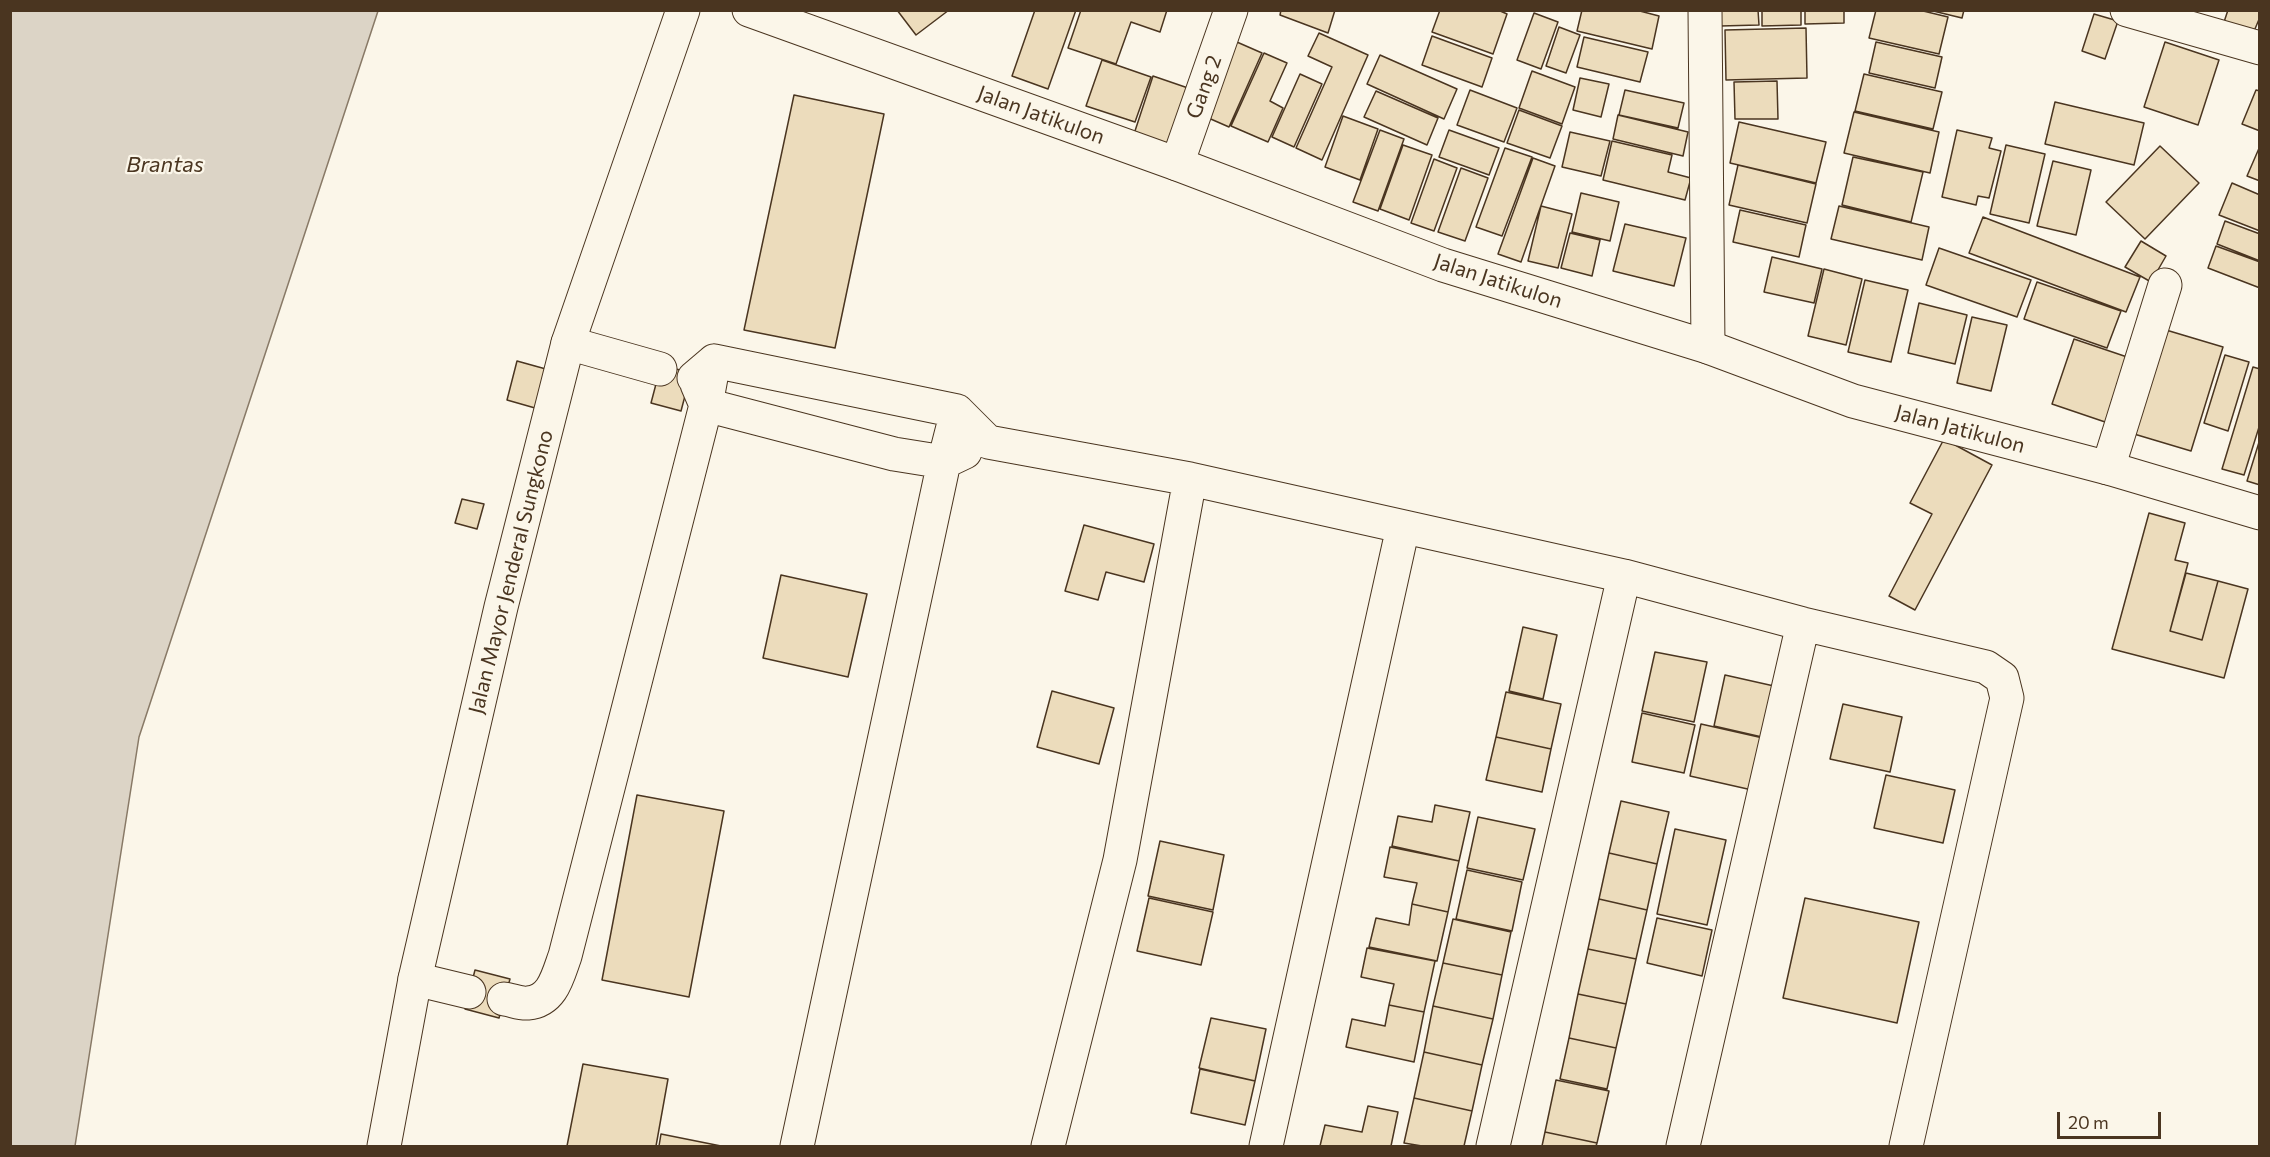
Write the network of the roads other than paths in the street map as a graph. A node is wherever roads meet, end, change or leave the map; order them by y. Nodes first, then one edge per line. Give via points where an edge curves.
1 (683, 10) edge
2 (749, 10) edge
3 (1232, 10) edge
4 (1705, 10) edge
5 (2127, 10) edge
6 (798, 19) edge
7 (2259, 48) edge
8 (1177, 164) junction
9 (2165, 285) dead end
10 (568, 343) junction
11 (1708, 347) junction
12 (693, 378) junction
13 (957, 411) junction
14 (988, 441) junction
15 (944, 462) junction
16 (2108, 468) junction
17 (1190, 479) junction
18 (2259, 513) edge
19 (1403, 526) junction
20 (1624, 576) junction
21 (1803, 624) junction
22 (415, 979) junction
23 (469, 992) dead end
24 (504, 999) dead end
25 (384, 1146) edge
26 (797, 1146) edge
27 (1048, 1146) edge
28 (1266, 1146) edge
29 (1493, 1146) edge
30 (1683, 1146) edge
31 (1906, 1146) edge

1 - 10 main road, Jalan Mayor Jenderal Sungkono
2 - 6 main road, Jalan Jatikulon
3 - 8 main road, Gang 2
4 - 11 main road
5 - 7 main road
6 - 8 main road, Jalan Jatikulon
8 - 11 main road, Jalan Jatikulon via 1443,265
9 - 16 main road
10 - 12 main road
10 - 22 main road, Jalan Mayor Jenderal Sungkono via 501,607
11 - 16 main road, Jalan Jatikulon via 1853,401
12 - 13 main road
12 - 15 main road via 894,454
12 - 24 main road via 565,956 553,988 542,998 528,1003
13 - 14 main road
13 - 15 main road
14 - 15 main road
14 - 17 main road
15 - 26 main road
16 - 18 main road, Jalan Jatikulon
17 - 19 main road
17 - 27 main road via 1120,860
19 - 20 main road
19 - 28 main road
20 - 21 main road
20 - 29 main road
21 - 30 main road
21 - 31 main road via 1986,667 2002,678 2007,698
22 - 23 main road
22 - 25 main road, Jalan Mayor Jenderal Sungkono

